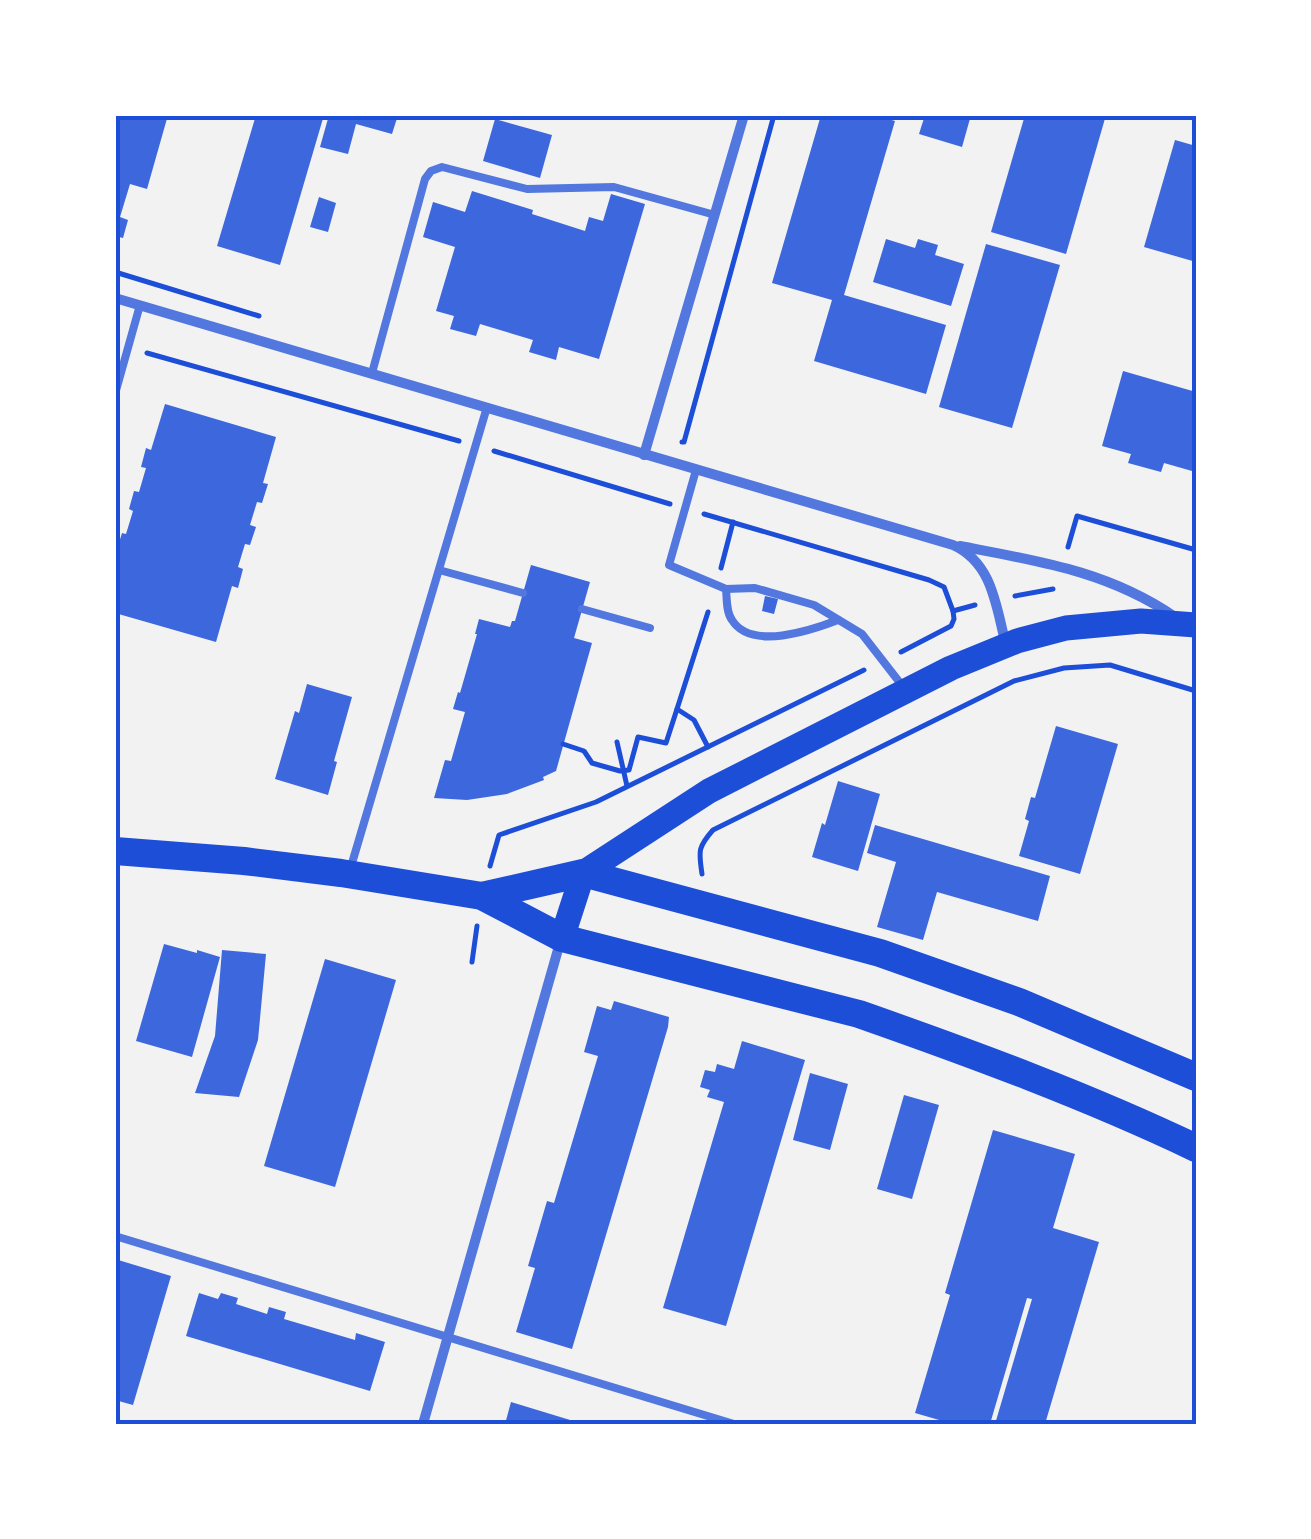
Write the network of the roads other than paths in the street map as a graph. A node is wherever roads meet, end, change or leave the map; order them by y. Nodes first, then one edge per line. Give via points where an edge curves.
1 (744, 115) edge
2 (715, 214) junction
3 (115, 298) edge
4 (140, 305) junction
5 (372, 373) junction
6 (115, 394) edge
7 (487, 408) junction
8 (644, 454) junction
9 (696, 470) junction
10 (952, 545) junction
11 (439, 570) junction
12 (721, 587) junction
13 (523, 593) dead end
14 (582, 609) dead end
15 (838, 620) junction
16 (1190, 624) edge
17 (650, 628) dead end
18 (1006, 645) junction
19 (906, 690) junction
20 (115, 851) edge
21 (349, 874) junction
22 (584, 874) junction
23 (482, 896) junction
24 (562, 938) junction
25 (1196, 1077) edge
26 (1196, 1148) edge
27 (115, 1236) edge
28 (449, 1338) junction
29 (423, 1424) edge
30 (734, 1424) edge

1 - 2 street
2 - 5 lane via 614,186 527,190 442,167 430,170
2 - 8 street
3 - 4 street
4 - 5 street
4 - 6 lane
5 - 7 street
7 - 8 street
7 - 11 lane
8 - 9 street
9 - 10 street
9 - 12 lane via 669,565
10 - 16 street via 1093,576 1145,596
10 - 18 street via 983,568
11 - 13 lane
11 - 21 lane
12 - 15 lane via 754,588
12 - 15 lane via 732,621 758,636 814,630
14 - 17 lane
15 - 19 lane via 862,634
16 - 18 main road via 1066,628
18 - 19 main road
19 - 22 main road via 709,791
20 - 21 highway
21 - 23 highway
22 - 23 highway
22 - 24 main road
22 - 25 highway via 880,953 1019,1002
23 - 24 highway
24 - 26 highway via 859,1014
24 - 28 street
27 - 28 lane
28 - 29 street
28 - 30 lane

